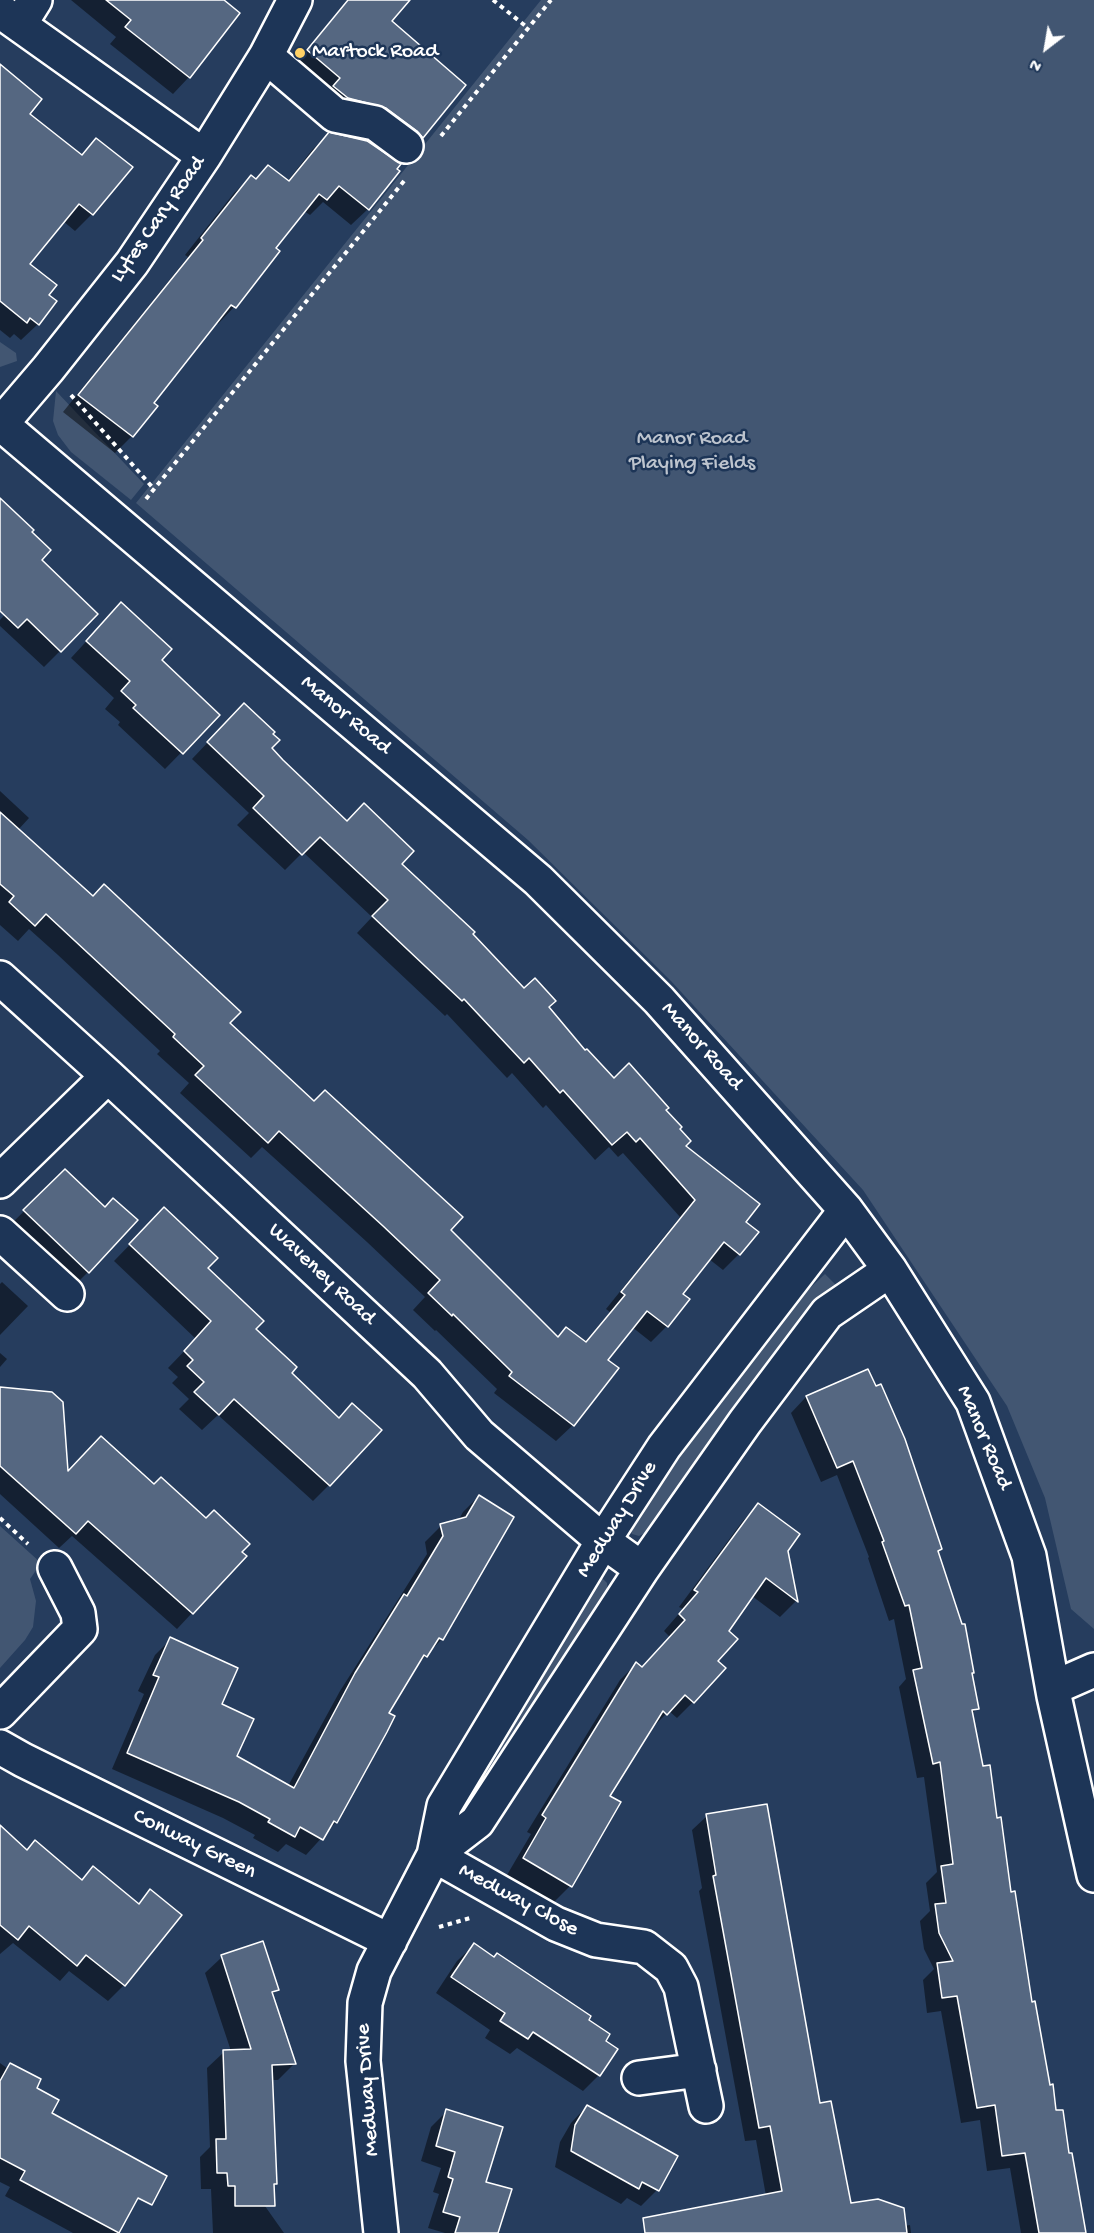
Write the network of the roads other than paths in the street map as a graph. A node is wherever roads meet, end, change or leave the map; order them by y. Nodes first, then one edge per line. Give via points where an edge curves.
1 (295, 0) edge
2 (18, 12) edge
3 (266, 56) junction
4 (204, 156) junction
5 (407, 161) road end
6 (0, 424) edge
7 (0, 978) edge
8 (108, 1076) junction
9 (0, 1181) edge
10 (846, 1210) junction
11 (0, 1233) edge
12 (890, 1270) junction
13 (67, 1294) dead end
14 (603, 1541) junction
15 (55, 1568) dead end
16 (642, 1569) junction
17 (1094, 1671) edge
18 (1053, 1688) junction
19 (0, 1712) edge
20 (0, 1747) edge
21 (434, 1855) junction
22 (1094, 1875) edge
23 (390, 1941) junction
24 (699, 2070) junction
25 (639, 2078) dead end
26 (706, 2106) dead end
27 (381, 2233) edge

1 - 3 street, Lytes Cary Road
2 - 4 street
3 - 4 street, Lytes Cary Road
3 - 5 street via 335,115 375,123
4 - 6 street, Lytes Cary Road via 132,263
6 - 10 street, Manor Road via 538,880 659,1000
7 - 8 street, Waveney Road
8 - 9 street
8 - 14 street, Waveney Road via 427,1374 479,1435
10 - 12 street, Manor Road
10 - 14 street, Medway Drive via 664,1447
11 - 13 street
12 - 16 street, Medway Drive via 827,1313
12 - 18 street, Manor Road via 973,1402 1029,1556
14 - 16 street, Waveney Road
14 - 21 street, Medway Drive via 444,1806
15 - 19 street via 78,1612 80,1629
16 - 21 street, Medway Drive via 477,1822
17 - 18 street
18 - 22 street, Manor Road
20 - 23 street, Conway Green
21 - 23 street, Medway Drive
21 - 24 street, Medway Close via 556,1924 596,1940 644,1947 671,1968 681,1988
23 - 27 street, Medway Drive via 374,1971 365,2003 363,2061
24 - 25 street
24 - 26 street, Medway Close

